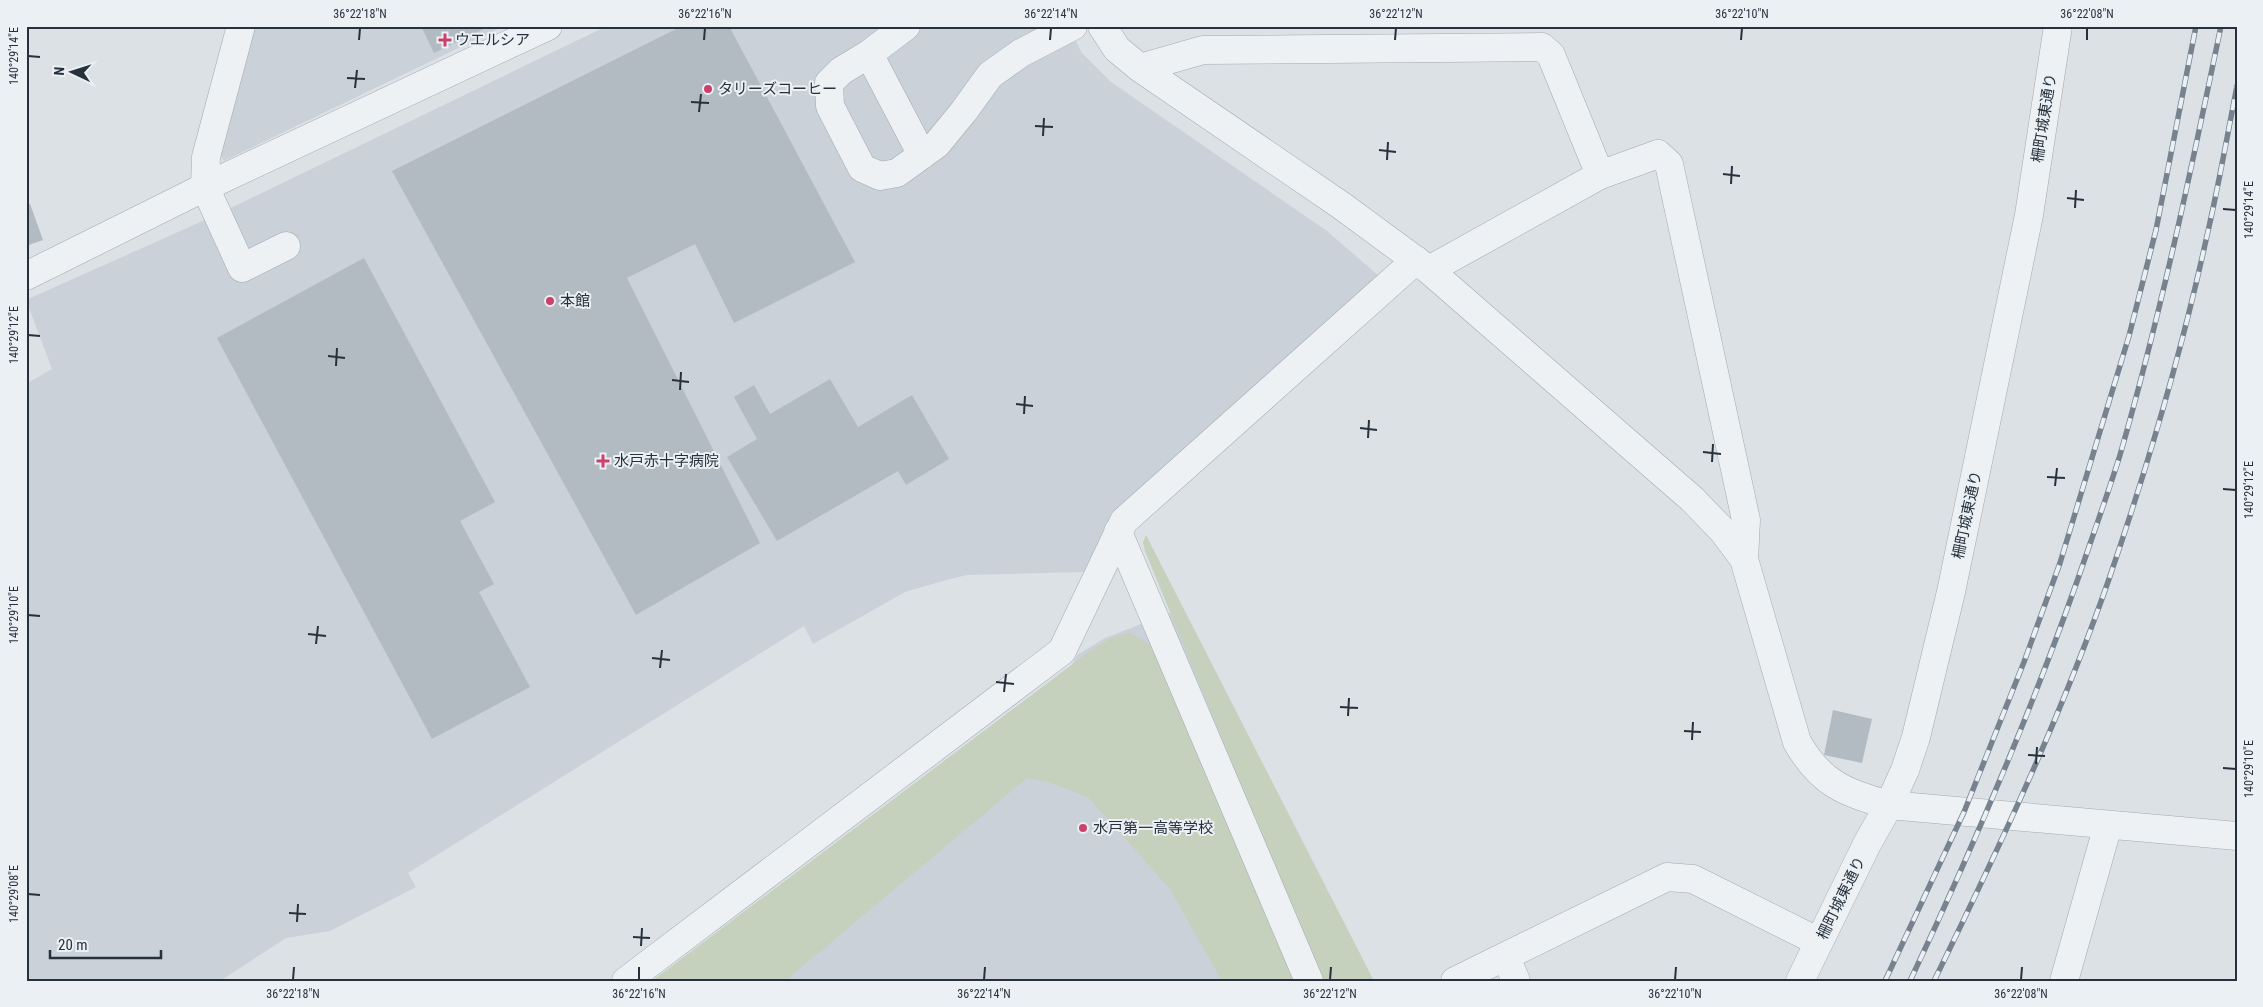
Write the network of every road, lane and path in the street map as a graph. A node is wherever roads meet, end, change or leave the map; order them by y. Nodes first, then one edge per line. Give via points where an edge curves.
1 (242, 26) edge
2 (548, 26) edge
3 (906, 26) edge
4 (1073, 26) edge
5 (1102, 26) edge
6 (2058, 26) edge
7 (869, 54) junction
8 (1140, 68) junction
9 (922, 155) junction
10 (1600, 175) junction
11 (204, 187) junction
12 (286, 246) dead end
13 (1423, 265) junction
14 (26, 276) edge
15 (1118, 532) junction
16 (1744, 559) junction
17 (1889, 805) junction
18 (2108, 825) junction
19 (2237, 836) edge
20 (1819, 942) junction
21 (1511, 969) edge
22 (626, 981) edge
23 (1309, 981) edge
24 (1455, 981) edge
25 (1800, 981) edge
26 (2064, 981) edge

1 - 11 street via 206,158
2 - 11 street
3 - 7 street
4 - 9 street via 1021,53 990,75 937,144
5 - 8 street via 1117,49
6 - 17 street, 柵町城東通り via 2029,215 1951,592 1916,737
7 - 9 street
7 - 9 street via 841,70 830,83 830,106 862,168 880,176 897,173
8 - 10 street via 1202,50 1542,47 1550,55
8 - 13 street
10 - 13 street
10 - 16 street via 1658,154 1669,164 1746,520
11 - 12 street via 242,268
11 - 14 street
13 - 15 street via 1124,521
13 - 16 street via 1692,499
15 - 22 street via 1062,651
15 - 23 street
16 - 17 street via 1797,742 1809,762 1824,777 1852,794
17 - 18 street
17 - 20 street, 柵町城東通り
18 - 19 street
18 - 26 street
20 - 21 street via 1693,879 1667,877
20 - 25 street, 柵町城東通り
21 - 24 street

